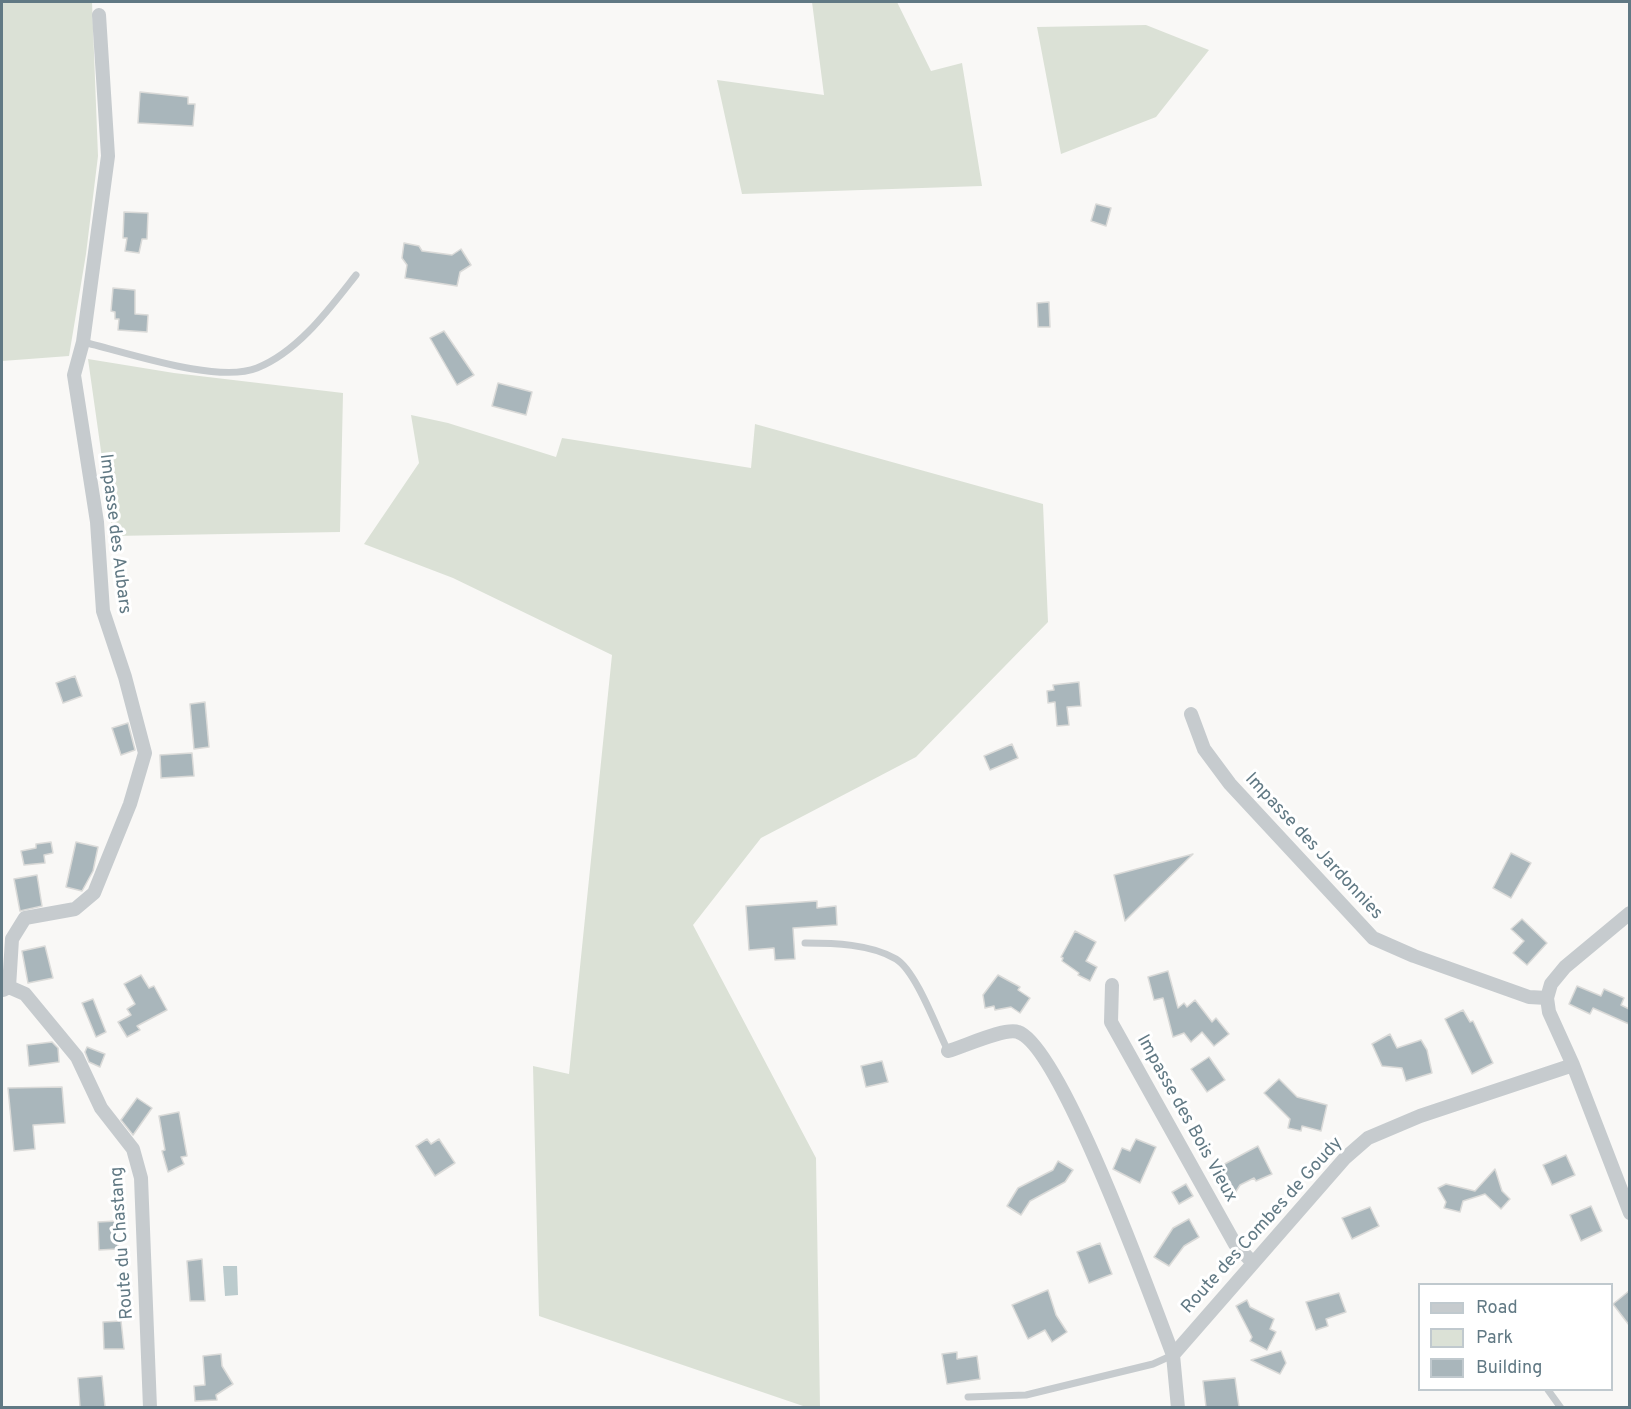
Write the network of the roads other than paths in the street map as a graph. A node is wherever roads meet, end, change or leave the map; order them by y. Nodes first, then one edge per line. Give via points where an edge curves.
1 (99, 15) dead end
2 (356, 275) dead end
3 (83, 342) junction
4 (1191, 714) dead end
5 (1629, 913) edge
6 (805, 943) dead end
7 (1112, 985) dead end
8 (5, 989) edge
9 (1547, 998) junction
10 (948, 1051) joint
11 (1573, 1065) junction
12 (1629, 1213) edge
13 (1253, 1263) junction
14 (1173, 1355) junction
15 (1549, 1391) edge
16 (968, 1398) dead end
17 (150, 1407) edge
18 (1178, 1407) edge
19 (1561, 1407) edge

1 - 3 street, Impasse des Aubars via 108,156
2 - 3 lane via 316,325 256,369 217,374
3 - 8 street, Impasse des Aubars via 74,375 98,522 103,611 145,753 130,804 94,893 75,909 26,918 12,939
4 - 9 street, Impasse des Jardonnies via 1204,749 1230,784 1373,938 1529,997
5 - 9 street via 1565,967 1551,984
6 - 10 lane via 847,943 897,959 916,982
7 - 13 street, Impasse des Bois Vieux via 1111,1022 1235,1244
8 - 17 street, Route du Chastang via 26,994 77,1057 101,1108 133,1149 141,1178
9 - 11 street
10 - 14 street via 1007,1031 1018,1032 1034,1044 1076,1114
11 - 12 street
11 - 13 street, Route des Combes de Goudy via 1420,1116 1368,1138 1345,1158
13 - 14 street, Route des Combes de Goudy
14 - 16 lane via 1153,1364 1026,1395
14 - 18 street
15 - 19 lane

